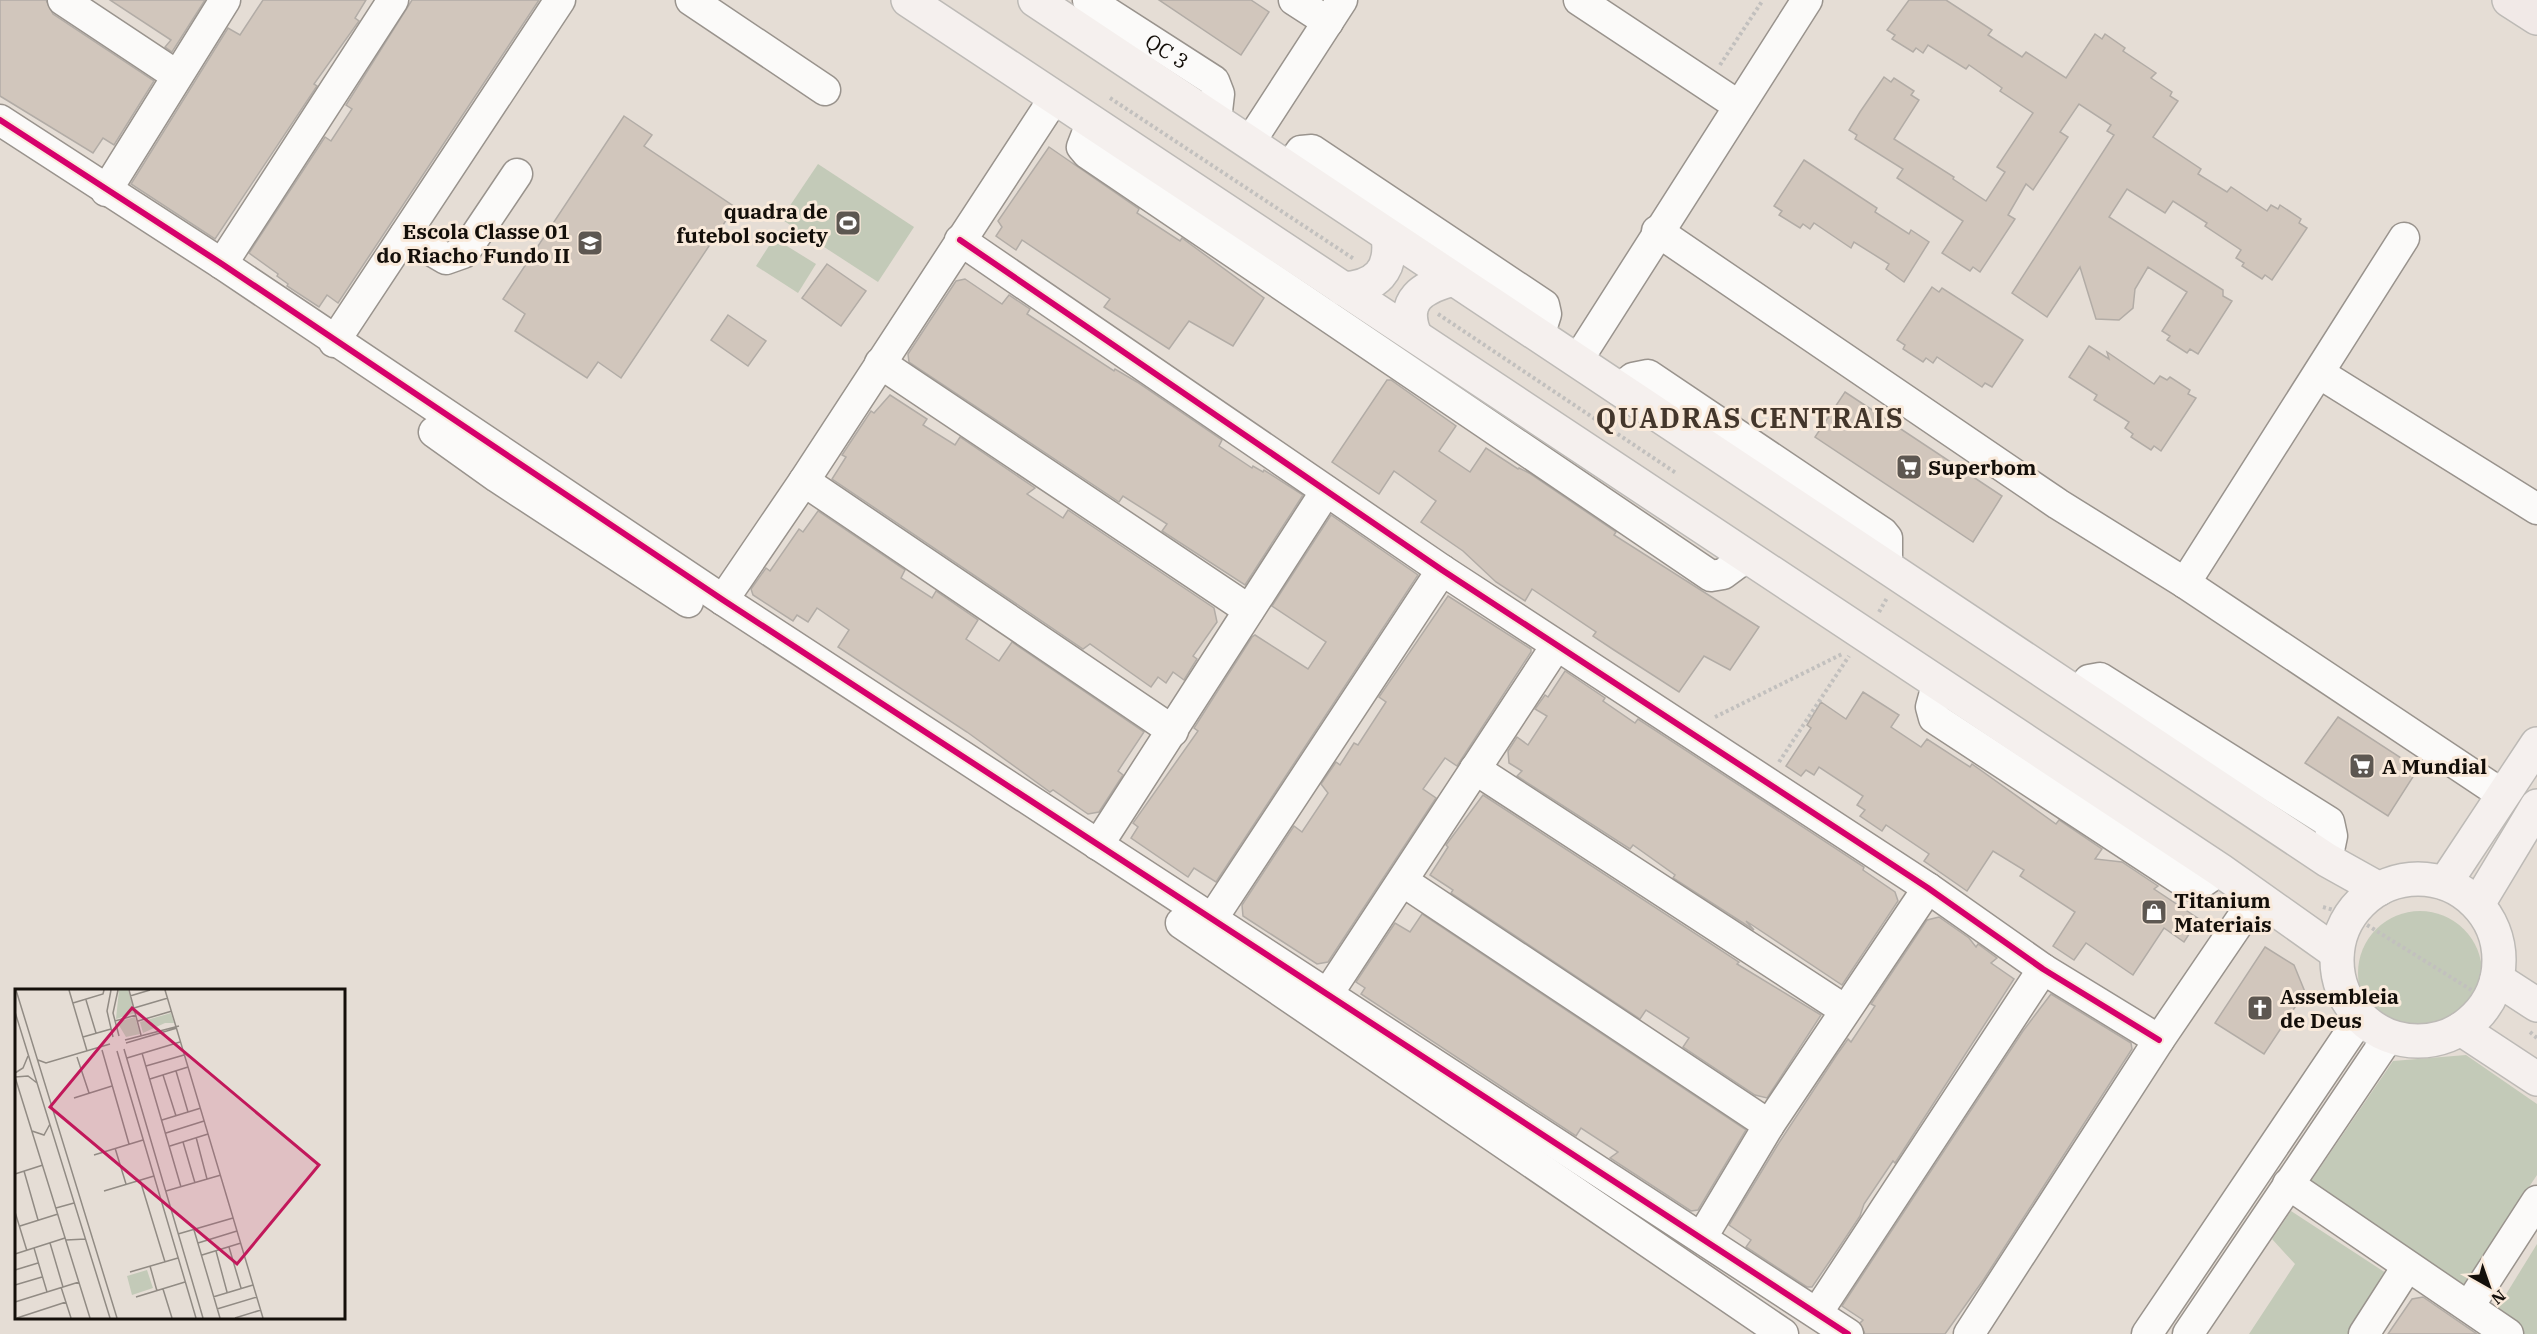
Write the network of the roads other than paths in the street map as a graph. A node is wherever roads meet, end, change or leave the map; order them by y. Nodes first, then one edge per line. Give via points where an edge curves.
1 (63, 0) edge
2 (225, 0) edge
3 (393, 0) edge
4 (560, 0) edge
5 (691, 0) edge
6 (908, 0) edge
7 (1035, 0) edge
8 (1088, 0) edge
9 (1294, 0) edge
10 (1579, 0) edge
11 (1807, 0) edge
12 (2509, 0) edge
13 (1335, 11) edge
14 (2537, 18) edge
15 (176, 75) junction
16 (825, 90) dead end
17 (1055, 97) junction
18 (1096, 106) junction
19 (1739, 106) junction
20 (0, 120) edge
21 (1216, 120) junction
22 (0, 139) edge
23 (1250, 142) junction
24 (1288, 169) junction
25 (517, 174) dead end
26 (106, 191) junction
27 (1657, 231) junction
28 (405, 235) junction
29 (1388, 236) junction
30 (2404, 238) dead end
31 (960, 240) junction
32 (222, 264) junction
33 (1453, 279) junction
34 (1342, 289) junction
35 (1415, 335) junction
36 (1539, 336) junction
37 (334, 342) junction
38 (1576, 361) junction
39 (879, 363) junction
40 (2319, 373) junction
41 (804, 481) junction
42 (1326, 491) junction
43 (2537, 509) edge
44 (1746, 557) junction
45 (1442, 570) junction
46 (2185, 583) junction
47 (723, 600) junction
48 (1249, 610) junction
49 (1556, 646) junction
50 (1173, 731) junction
51 (2537, 744) edge
52 (1475, 769) junction
53 (2503, 795) junction
54 (2537, 806) edge
55 (1098, 845) junction
56 (1404, 882) junction
57 (2445, 883) junction
58 (1928, 888) junction
59 (2379, 889) junction
60 (2257, 896) junction
61 (2478, 904) junction
62 (1212, 919) junction
63 (2337, 953) junction
64 (2043, 969) junction
65 (2493, 990) junction
66 (1327, 995) junction
67 (1845, 1010) junction
68 (2529, 1015) edge
69 (2360, 1018) junction
70 (2461, 1029) junction
71 (2389, 1036) junction
72 (2159, 1041) junction
73 (2537, 1079) edge
74 (1769, 1125) junction
75 (2288, 1184) junction
76 (2537, 1201) edge
77 (1702, 1237) junction
78 (2407, 1267) junction
79 (2469, 1306) junction
80 (1817, 1313) junction
81 (1783, 1334) edge
82 (1848, 1334) edge
83 (1969, 1334) edge
84 (2147, 1334) edge
85 (2188, 1334) edge
86 (2364, 1334) edge
87 (2508, 1334) edge

1 - 15 street
2 - 15 street
3 - 32 street
4 - 28 street
5 - 16 street
6 - 17 main road
7 - 21 main road
8 - 21 street, QC 3 via 1214,81 1219,94
9 - 13 street
10 - 19 street
11 - 19 street
12 - 14 highway
13 - 23 street
15 - 26 street
17 - 18 main road
17 - 31 street
18 - 34 main road
18 - 44 street via 1083,140 1082,147 1087,153 1711,576 1723,574
19 - 27 street
20 - 26 street
21 - 23 main road
22 - 81 street via 210,273 497,477 1146,898
23 - 24 main road
24 - 29 main road
24 - 36 street via 1301,152 1312,150 1544,305 1546,314
25 - 28 street via 470,244 455,257 446,259
26 - 32 street
27 - 38 street
27 - 46 street via 2058,504
28 - 37 street
29 - 33 main road
29 - 34 main road via 1390,250 1380,275 1369,285
30 - 40 street
31 - 39 street
31 - 42 street
32 - 37 street
33 - 35 main road via 1432,285 1416,299 1409,319
33 - 36 main road
34 - 35 main road
35 - 44 main road
36 - 38 main road
37 - 47 street
38 - 59 main road via 2327,860
39 - 41 street
39 - 48 street
40 - 43 street
40 - 46 street
41 - 47 street
41 - 50 street
42 - 45 street
42 - 48 street
44 - 60 main road via 1872,623 1937,685
45 - 49 street
45 - 62 street
46 - 53 street
47 - 55 street
48 - 50 street
49 - 52 street
49 - 58 street
50 - 55 street
51 - 53 main road
52 - 56 street
52 - 67 street
53 - 57 main road
54 - 61 main road
55 - 62 street
56 - 66 street
56 - 74 street
57 - 59 main road via 2422,879 2400,881
57 - 61 main road
58 - 64 street
58 - 67 street
59 - 63 main road via 2351,915
60 - 63 main road
60 - 72 street
61 - 65 main road via 2493,926 2500,952
62 - 66 street
63 - 69 main road via 2338,976 2346,999
64 - 72 street
64 - 80 street
65 - 68 main road
65 - 70 main road via 2477,1017
66 - 77 street
67 - 74 street
69 - 71 main road
69 - 84 street
70 - 71 main road via 2438,1039 2413,1041
70 - 73 main road
71 - 75 street
72 - 83 street
74 - 77 street
75 - 78 street
75 - 85 street
76 - 79 street
77 - 80 street
78 - 79 street
78 - 86 street
79 - 87 street
80 - 82 street

